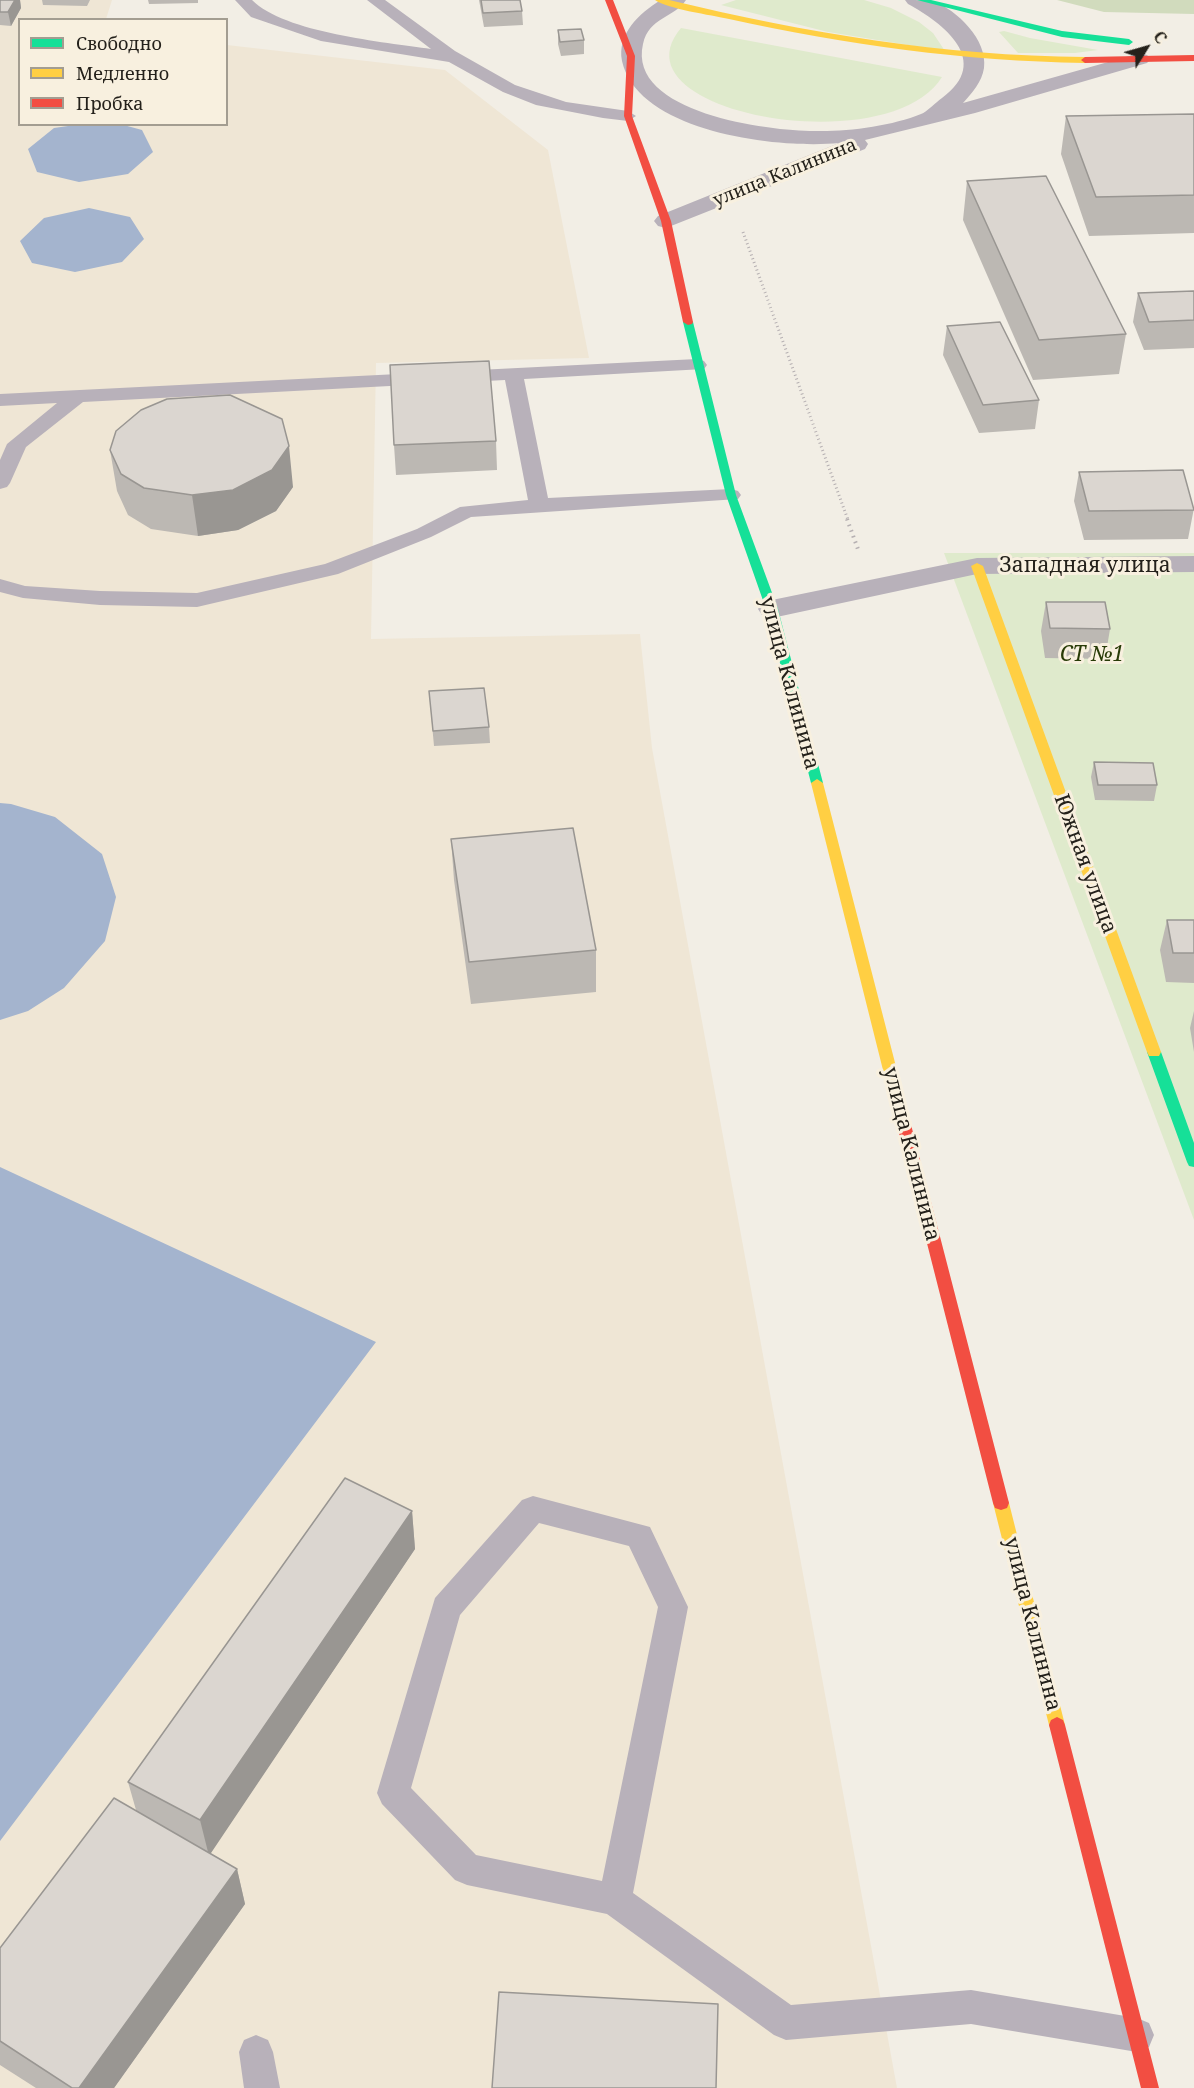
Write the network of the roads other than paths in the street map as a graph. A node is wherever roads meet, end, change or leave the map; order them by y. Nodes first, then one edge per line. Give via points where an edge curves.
1 (243, 0) edge
2 (375, 0) edge
3 (609, 0) edge
4 (915, 0) edge
5 (921, 0) edge
6 (668, 1) edge
7 (1142, 51) junction
8 (631, 56) junction
9 (454, 58) junction
10 (975, 58) junction
11 (1194, 58) edge
12 (628, 117) junction
13 (904, 125) junction
14 (666, 221) junction
15 (697, 365) junction
16 (513, 374) junction
17 (78, 396) junction
18 (0, 400) edge
19 (0, 483) edge
20 (731, 495) junction
21 (539, 506) junction
22 (1194, 564) edge
23 (977, 566) junction
24 (0, 585) edge
25 (771, 609) junction
26 (1194, 1162) edge
27 (615, 1900) junction
28 (1137, 2035) junction
29 (256, 2052) dead end
30 (262, 2088) edge
31 (1150, 2088) edge

1 - 9 lane via 257,14 327,38
2 - 9 lane
3 - 8 main road, улица Калинина
4 - 10 street via 958,27 970,42
5 - 7 main road
6 - 8 street via 640,28 632,42
6 - 10 main road via 867,45
7 - 10 main road via 1078,60
7 - 11 main road
7 - 13 street via 1019,96
8 - 12 main road, улица Калинина
8 - 13 street via 639,78 660,99 692,116 733,129 813,138 861,135
9 - 12 lane via 529,97 563,107
10 - 13 street via 973,75 963,92 933,114
12 - 14 main road, улица Калинина
13 - 14 street, улица Калинина
14 - 15 main road, улица Калинина
15 - 16 lane
15 - 20 main road, улица Калинина
16 - 17 lane
16 - 21 lane
17 - 18 lane
17 - 19 lane via 17,444
20 - 21 lane
20 - 25 main road, улица Калинина
21 - 24 lane via 467,511 424,533 331,569 197,600 100,598 23,592
22 - 23 street, Западная улица
23 - 25 street, Западная улица
23 - 26 main road, Южная улица
25 - 28 main road, улица Калинина
27 - 27 lane via 673,1607 639,1536 533,1509 446,1608 393,1793 467,1869
27 - 28 lane via 786,2023 971,2007
28 - 31 main road, улица Калинина
29 - 30 lane

